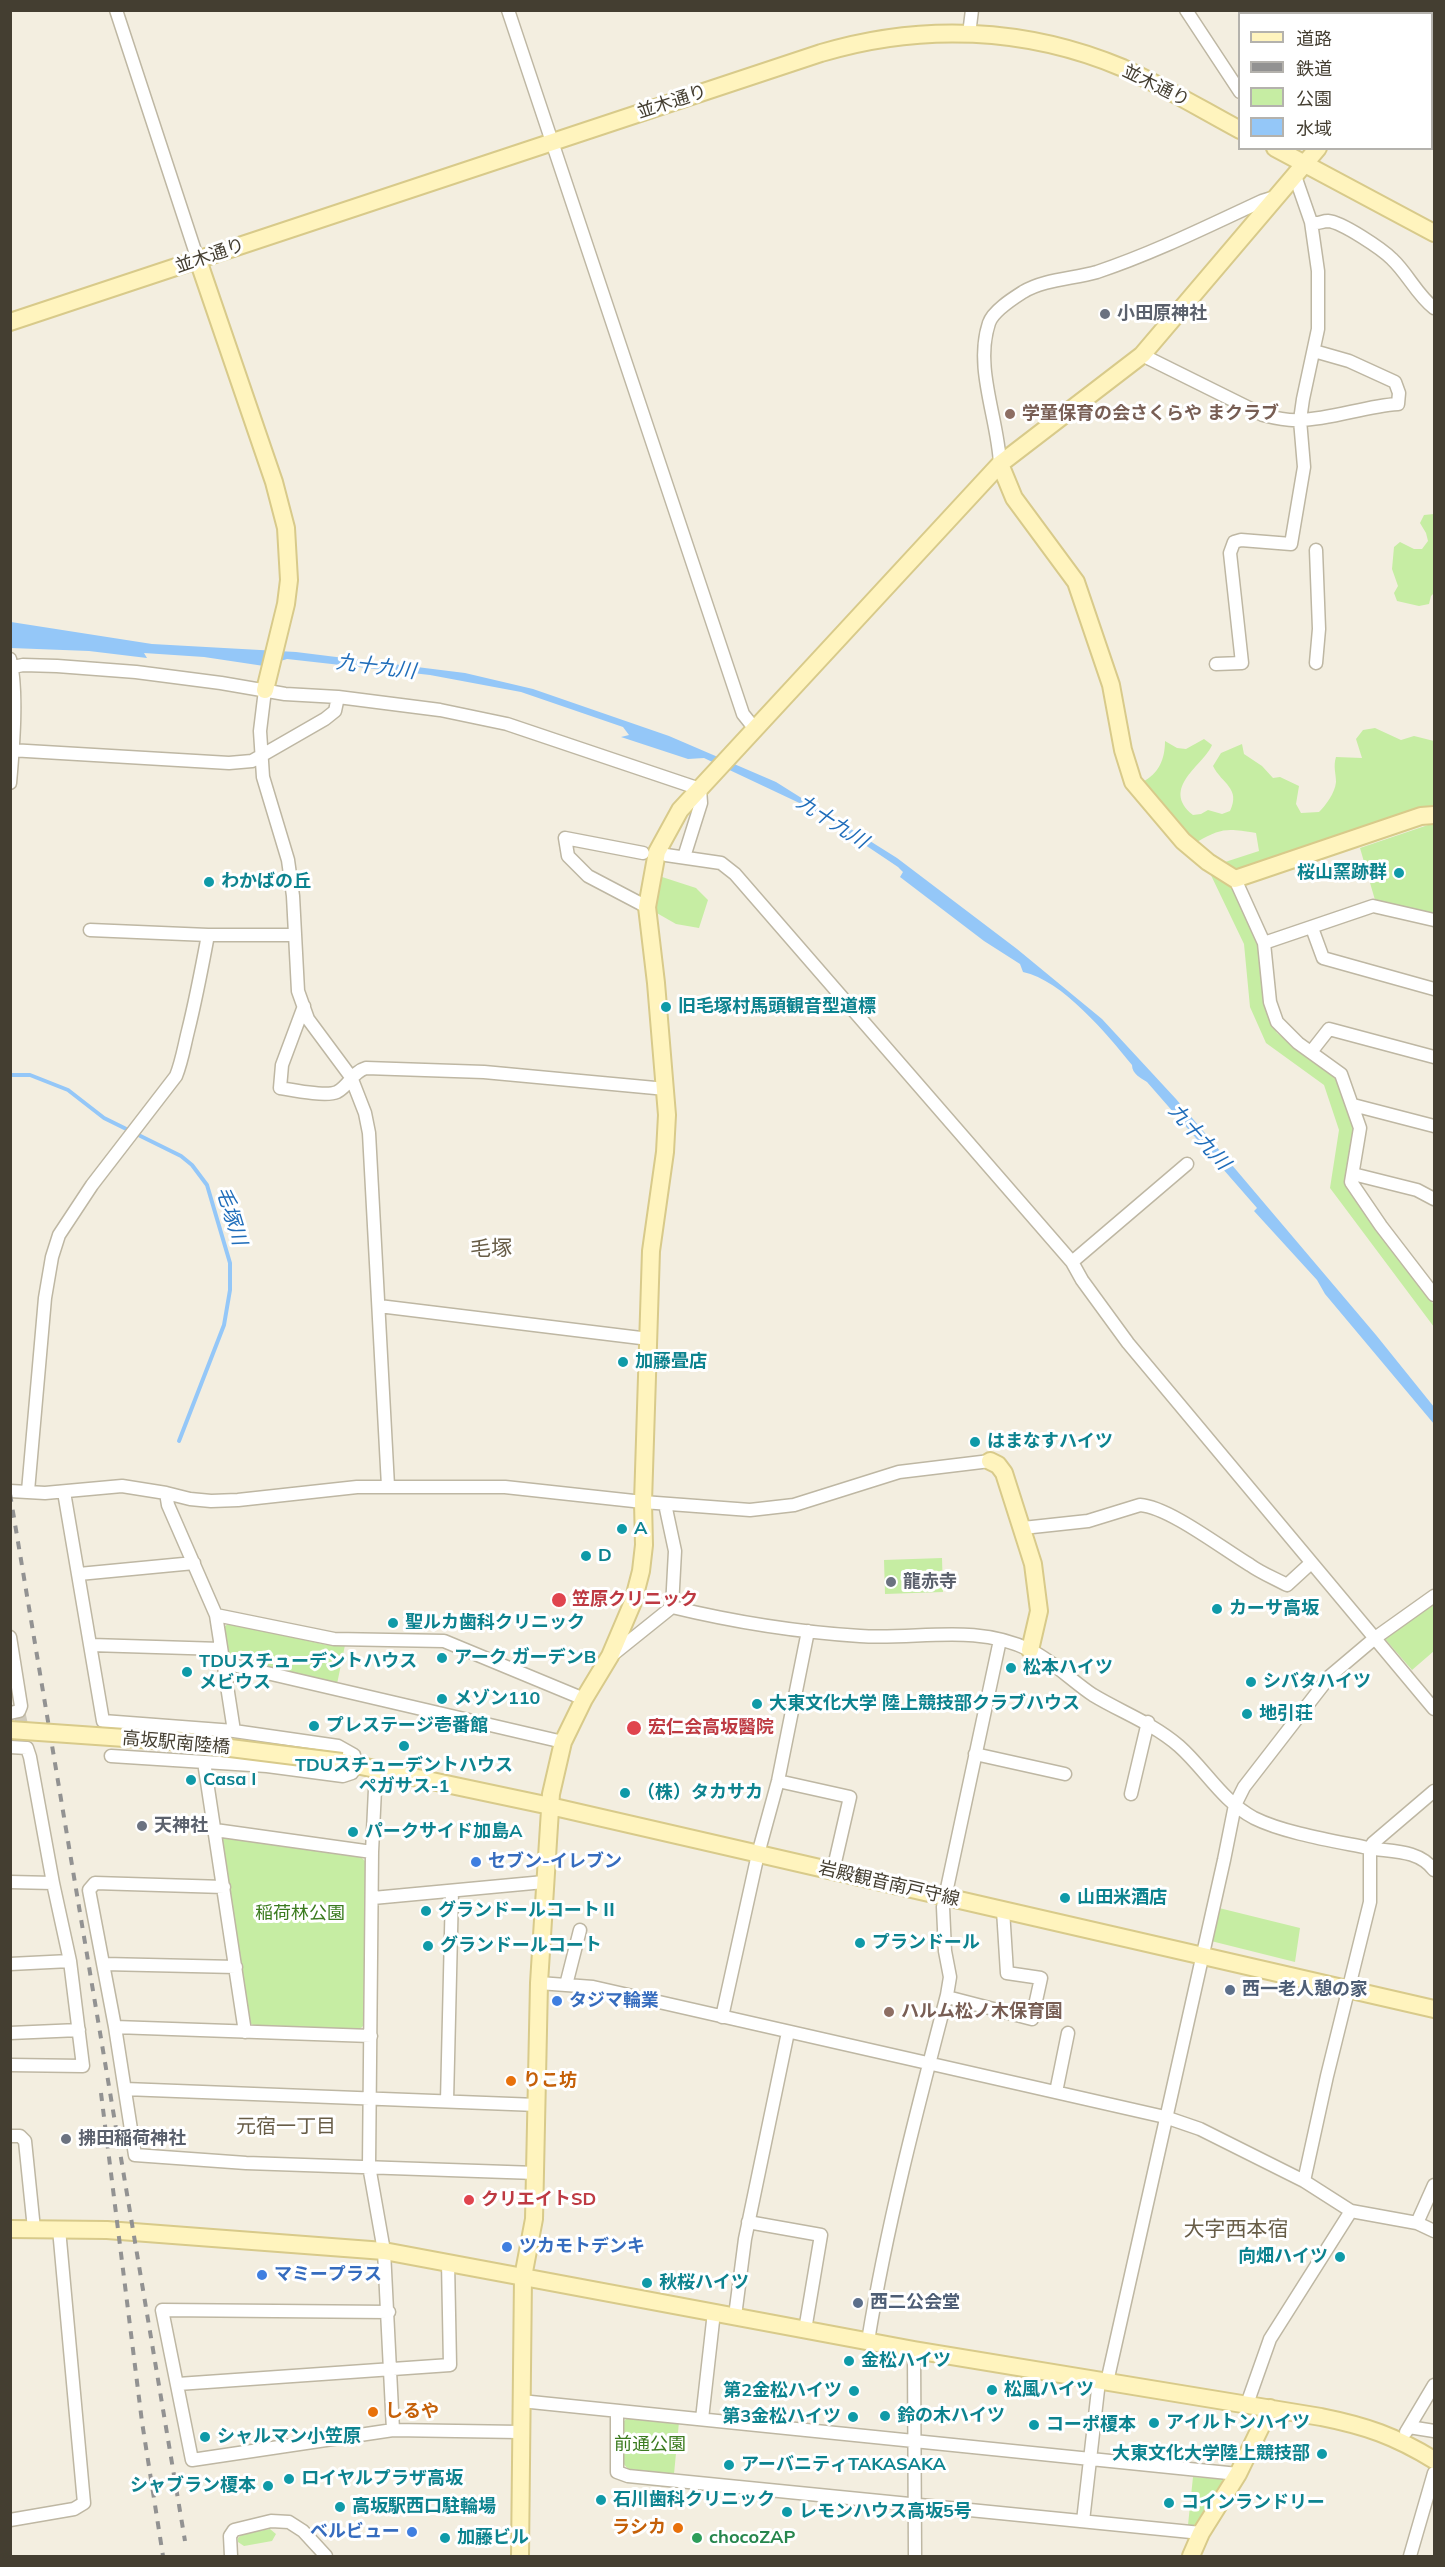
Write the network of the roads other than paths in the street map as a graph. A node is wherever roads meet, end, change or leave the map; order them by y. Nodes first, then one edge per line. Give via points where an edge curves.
1 (116, 10) edge
2 (508, 10) edge
3 (972, 10) edge
4 (1186, 10) edge
5 (969, 33) junction
6 (1238, 90) edge
7 (1238, 129) edge
8 (552, 142) junction
9 (1277, 150) edge
10 (1316, 150) edge
11 (1300, 170) junction
12 (1275, 197) junction
13 (1311, 222) junction
14 (1434, 233) edge
15 (198, 260) junction
16 (1434, 308) edge
17 (10, 322) edge
18 (1314, 351) junction
19 (1142, 355) junction
20 (1300, 420) junction
21 (1000, 464) junction
22 (1316, 549) dead end
23 (11, 663) edge
24 (1316, 663) dead end
25 (1216, 664) dead end
26 (266, 689) junction
27 (338, 697) junction
28 (756, 729) junction
29 (12, 750) edge
30 (261, 755) junction
31 (10, 783) edge
32 (702, 787) junction
33 (1434, 815) edge
34 (643, 853) dead end
35 (666, 855) dead end
36 (684, 857) junction
37 (1235, 879) junction
38 (647, 907) junction
39 (1434, 920) edge
40 (1312, 928) junction
41 (90, 930) dead end
42 (208, 935) junction
43 (295, 935) junction
44 (1264, 943) junction
45 (1434, 989) edge
46 (304, 1006) junction
47 (1311, 1052) junction
48 (1434, 1057) edge
49 (351, 1077) junction
50 (666, 1089) junction
51 (1353, 1106) junction
52 (1434, 1126) edge
53 (1187, 1164) dead end
54 (1353, 1173) junction
55 (1434, 1199) edge
56 (1072, 1262) junction
57 (1434, 1296) edge
58 (379, 1306) junction
59 (649, 1339) junction
60 (990, 1461) joint
61 (388, 1486) junction
62 (10, 1491) edge
63 (28, 1491) junction
64 (64, 1491) junction
65 (166, 1492) junction
66 (643, 1502) junction
67 (665, 1504) junction
68 (1023, 1528) junction
69 (194, 1563) junction
70 (1311, 1563) junction
71 (80, 1574) junction
72 (1434, 1596) edge
73 (672, 1607) junction
74 (216, 1615) junction
75 (808, 1631) junction
76 (10, 1638) edge
77 (1375, 1638) junction
78 (1000, 1640) junction
79 (91, 1645) junction
80 (221, 1649) junction
81 (1030, 1650) junction
82 (610, 1656) junction
83 (224, 1663) junction
84 (584, 1699) junction
85 (1434, 1709) edge
86 (10, 1713) tunnel mouth
87 (1148, 1722) junction
88 (10, 1730) edge
89 (234, 1731) junction
90 (563, 1742) junction
91 (10, 1747) edge
92 (975, 1754) junction
93 (111, 1756) dead end
94 (204, 1762) junction
95 (349, 1763) junction
96 (376, 1768) junction
97 (1065, 1774) dead end
98 (778, 1781) junction
99 (1434, 1791) edge
100 (1131, 1794) dead end
101 (1234, 1805) junction
102 (550, 1806) junction
103 (215, 1830) junction
104 (1370, 1848) junction
105 (372, 1852) junction
106 (758, 1854) junction
107 (1434, 1870) edge
108 (833, 1871) junction
109 (10, 1882) edge
110 (544, 1882) junction
111 (53, 1883) junction
112 (224, 1887) junction
113 (452, 1891) junction
114 (944, 1896) junction
115 (373, 1898) junction
116 (1003, 1910) junction
117 (580, 1930) dead end
118 (1202, 1956) junction
119 (70, 1961) junction
120 (10, 1964) edge
121 (104, 1964) junction
122 (236, 1967) junction
123 (539, 1983) junction
124 (566, 1985) junction
125 (1347, 1989) junction
126 (947, 1997) junction
127 (1434, 2009) edge
128 (722, 2017) junction
129 (115, 2027) junction
130 (79, 2030) junction
131 (245, 2032) junction
132 (788, 2032) junction
133 (10, 2033) edge
134 (1068, 2033) dead end
135 (371, 2036) junction
136 (928, 2064) junction
137 (10, 2065) edge
138 (125, 2089) junction
139 (1056, 2092) junction
140 (370, 2097) junction
141 (447, 2101) junction
142 (537, 2105) junction
143 (1165, 2117) junction
144 (10, 2136) edge
145 (369, 2166) junction
146 (536, 2173) junction
147 (1304, 2181) junction
148 (1434, 2185) edge
149 (1351, 2211) junction
150 (748, 2222) junction
151 (1417, 2223) junction
152 (10, 2229) edge
153 (34, 2229) junction
154 (59, 2229) junction
155 (1434, 2231) edge
156 (384, 2251) junction
157 (448, 2262) junction
158 (523, 2277) junction
159 (389, 2312) junction
160 (714, 2312) junction
161 (735, 2316) junction
162 (805, 2330) junction
163 (868, 2341) junction
164 (914, 2350) junction
165 (390, 2370) junction
166 (1103, 2381) junction
167 (178, 2384) junction
168 (1434, 2385) edge
169 (521, 2401) junction
170 (1247, 2404) junction
171 (1270, 2408) junction
172 (617, 2411) junction
173 (702, 2419) junction
174 (393, 2430) junction
175 (1434, 2431) edge
176 (520, 2432) junction
177 (1405, 2433) junction
178 (915, 2441) junction
179 (1090, 2459) junction
180 (1434, 2460) edge
181 (1434, 2473) edge
182 (1238, 2474) junction
183 (915, 2505) junction
184 (10, 2520) edge
185 (1083, 2521) junction
186 (1201, 2533) junction
187 (231, 2556) edge
188 (326, 2556) edge
189 (520, 2556) edge
190 (915, 2556) edge
191 (1191, 2556) edge
192 (1410, 2556) edge

1 - 15 street
2 - 8 street
3 - 5 street
4 - 6 street
5 - 7 street, 並木通り via 1055,45 1091,56 1178,95
5 - 8 street, 並木通り via 905,34 849,45
8 - 15 street, 並木通り
8 - 28 street via 743,714
9 - 11 street
10 - 11 street
11 - 12 street
11 - 13 street
11 - 14 street
12 - 19 street
12 - 21 street via 1159,249 1095,272 1032,288 993,316 984,363
13 - 16 street via 1332,223 1377,246
13 - 18 street via 1319,299
15 - 17 street, 並木通り
15 - 26 street via 286,528 289,580
18 - 20 street
18 - 20 street via 1395,382 1398,404
19 - 20 street via 1263,415
19 - 21 street
20 - 25 street via 1304,467 1291,544 1234,542 1230,554 1242,663
21 - 28 street
21 - 37 street via 1014,498 1077,582 1111,685 1133,782 1184,841
22 - 24 street
23 - 26 street via 136,672
23 - 29 street
26 - 27 street
26 - 30 street via 261,709
27 - 30 street via 334,711 325,719
27 - 32 street via 440,710 507,724
28 - 32 street
29 - 30 street via 230,763 252,761
29 - 31 street
30 - 43 street via 263,777 288,860
32 - 36 street via 699,812
32 - 38 street via 680,810 664,836 652,867
33 - 37 street via 1421,816
34 - 38 street via 565,838 568,856 588,876
35 - 36 street
36 - 56 street via 720,863 735,874
37 - 44 street
38 - 50 street
39 - 40 street via 1372,906
40 - 44 street
40 - 45 street via 1323,958
41 - 42 street
42 - 43 street
42 - 63 street via 196,1004 176,1076 59,1235 45,1298
43 - 46 street via 298,991
44 - 47 street via 1270,1002 1277,1023
46 - 49 street via 324,1044
46 - 49 street via 282,1065 280,1088 329,1093 338,1091
47 - 48 street via 1329,1029
47 - 51 street via 1341,1074
49 - 50 street via 366,1068 473,1071
49 - 58 street via 369,1133
50 - 59 street via 665,1152 651,1251
51 - 52 street
51 - 54 street via 1360,1128
53 - 56 street
54 - 55 street via 1417,1190
54 - 57 street via 1351,1182
56 - 70 street via 1128,1343
58 - 59 street
58 - 61 street
59 - 66 street
60 - 67 street via 899,1472 772,1509
60 - 68 street via 1004,1473
61 - 65 street via 238,1500 190,1499
61 - 66 street via 504,1487
62 - 63 street
63 - 64 street
64 - 65 street via 122,1486
64 - 71 street
65 - 69 street
66 - 67 street
66 - 82 street via 641,1571 633,1602
67 - 73 street via 675,1551
68 - 70 street via 1074,1523 1149,1505 1287,1585
68 - 81 street via 1033,1564 1039,1611
69 - 71 street
69 - 74 street
70 - 77 street
71 - 79 street
72 - 77 street
73 - 75 street via 752,1625
73 - 82 street
74 - 80 street
74 - 84 street via 334,1639 444,1641
75 - 78 street via 873,1637 967,1633
75 - 98 street
76 - 86 street via 21,1706 19,1711
77 - 85 street
77 - 101 street via 1330,1676 1244,1786
78 - 81 street
78 - 92 street
79 - 80 street
79 - 89 street via 103,1721
80 - 83 street
81 - 87 street via 1093,1695
82 - 84 street
83 - 89 street
83 - 90 street
84 - 90 street
87 - 100 street
87 - 101 street via 1181,1748
88 - 95 street, 高坂駅南陸橋, bridge via 182,1742
89 - 95 street via 338,1746 354,1755
90 - 102 street
91 - 111 street via 27,1748 30,1757
92 - 97 street
92 - 114 street
93 - 94 street
94 - 95 street via 343,1776 352,1773
94 - 103 street
95 - 96 street, 岩殿観音南戸守線
96 - 102 street, 岩殿観音南戸守線
96 - 105 street
98 - 106 street
98 - 108 street via 850,1797
99 - 104 street
101 - 104 street via 1276,1826
101 - 118 street
102 - 106 street, 岩殿観音南戸守線
102 - 110 street
103 - 105 street
103 - 112 street
104 - 107 street via 1419,1856
104 - 125 street via 1370,1902
105 - 115 street
106 - 108 street, 岩殿観音南戸守線
106 - 128 street
108 - 114 street, 岩殿観音南戸守線
109 - 111 street
110 - 113 street
110 - 123 street
111 - 119 street
112 - 121 street via 95,1883 90,1890
112 - 122 street
113 - 115 street
113 - 141 street
114 - 116 street, 岩殿観音南戸守線
114 - 126 street via 945,1951 950,1977
115 - 135 street
116 - 118 street, 岩殿観音南戸守線
116 - 126 street via 1007,1973 1041,1978 1032,2019
117 - 124 street
118 - 125 street, 岩殿観音南戸守線
118 - 143 street
119 - 120 street
119 - 130 street
121 - 122 street
121 - 129 street
122 - 131 street
123 - 124 street
123 - 142 street
124 - 128 street via 593,1987
125 - 127 street, 岩殿観音南戸守線
125 - 147 street
126 - 136 street
128 - 132 street
129 - 131 street
129 - 138 street
130 - 133 street
130 - 137 street via 83,2066
131 - 135 street
132 - 136 street
132 - 150 street
134 - 139 street
135 - 140 street
136 - 139 street
136 - 163 street via 879,2270
138 - 140 street
138 - 145 street via 135,2156
139 - 143 street
140 - 141 street
140 - 145 street
141 - 142 street
142 - 146 street
143 - 147 street via 1200,2129
143 - 166 street
144 - 153 street via 26,2141
145 - 146 street
145 - 156 street
146 - 158 street via 534,2219
147 - 149 street
148 - 151 street
149 - 151 street
149 - 170 street via 1270,2339
150 - 161 street
150 - 162 street via 821,2235
151 - 155 street
152 - 153 street
153 - 154 street
154 - 156 street
154 - 184 street via 84,2503 74,2509
156 - 157 street
156 - 159 street
157 - 158 street
157 - 165 street via 450,2366
158 - 160 street
158 - 169 street
159 - 165 street
159 - 167 street via 162,2310
160 - 161 street
160 - 173 street
161 - 162 street
162 - 163 street
163 - 164 street
164 - 166 street
164 - 178 street
165 - 167 street
165 - 174 street
166 - 170 street
166 - 179 street
167 - 174 street via 192,2460
168 - 177 street
169 - 172 street
169 - 176 street
170 - 171 street
171 - 177 street
171 - 182 street
172 - 173 street
172 - 183 street via 617,2472 628,2476
173 - 178 street
174 - 176 street
175 - 177 street
176 - 189 street
177 - 180 street
178 - 179 street
178 - 183 street
179 - 182 street
179 - 185 street
181 - 192 street
182 - 186 street
183 - 185 street
183 - 190 street
185 - 186 street
186 - 191 street
187 - 188 street via 230,2536 234,2530 279,2521 297,2526

